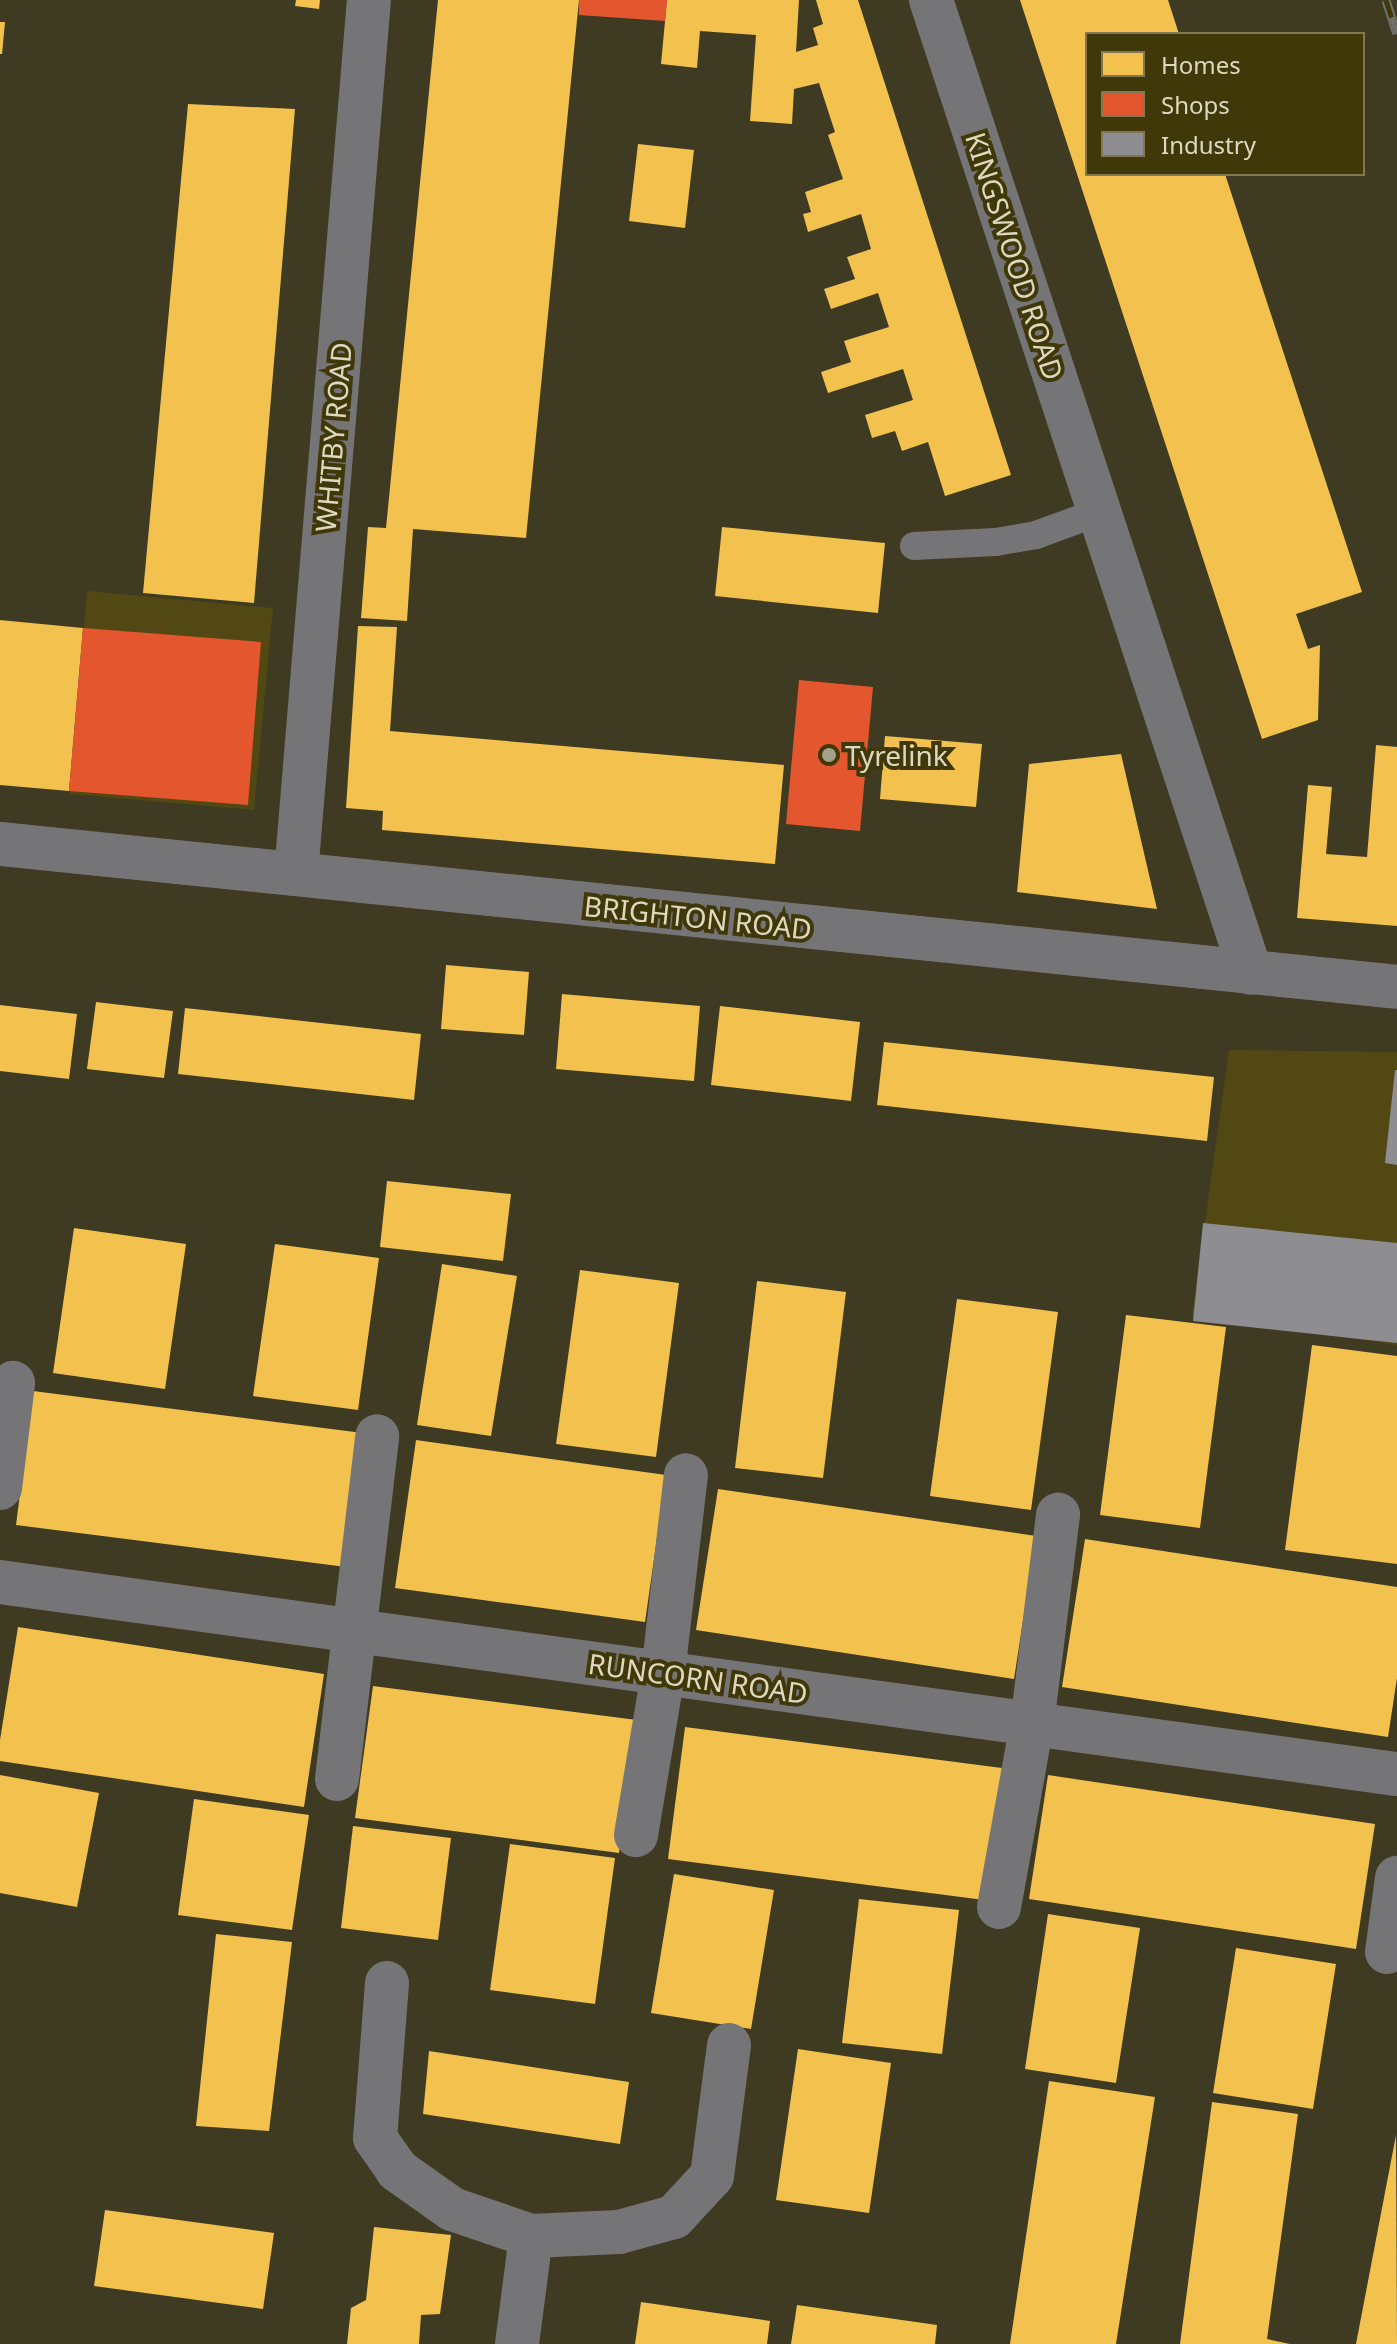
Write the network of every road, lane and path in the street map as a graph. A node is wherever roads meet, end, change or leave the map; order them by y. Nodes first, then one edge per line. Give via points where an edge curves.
1 (369, 0) edge
2 (931, 0) edge
3 (1099, 512) junction
4 (914, 546) dead end
5 (0, 844) edge
6 (296, 874) junction
7 (1251, 973) junction
8 (1397, 987) edge
9 (13, 1383) dead end
10 (377, 1436) dead end
11 (686, 1475) dead end
12 (0, 1488) edge
13 (1058, 1515) dead end
14 (0, 1582) edge
15 (357, 1631) junction
16 (663, 1673) junction
17 (1032, 1724) junction
18 (1397, 1774) edge
19 (337, 1779) dead end
20 (636, 1835) dead end
21 (1397, 1878) edge
22 (999, 1907) dead end
23 (1387, 1952) dead end
24 (387, 1983) dead end
25 (729, 2045) dead end
26 (531, 2236) junction
27 (517, 2344) edge

1 - 6 street, WHITBY ROAD
2 - 3 street, KINGSWOOD ROAD
3 - 4 lane via 1036,535 955,547
3 - 7 street, KINGSWOOD ROAD
5 - 6 street, BRIGHTON ROAD
6 - 7 street, BRIGHTON ROAD
7 - 8 street, BRIGHTON ROAD
9 - 12 street
10 - 15 street
11 - 16 street
13 - 17 street
14 - 15 street, RUNCORN ROAD
15 - 16 street, RUNCORN ROAD
15 - 19 street
16 - 17 street, RUNCORN ROAD
16 - 20 street
17 - 18 street, RUNCORN ROAD
17 - 22 street
21 - 23 street
24 - 26 street via 375,2138 397,2170 452,2209
25 - 26 street via 712,2176 674,2217 619,2232
26 - 27 street

